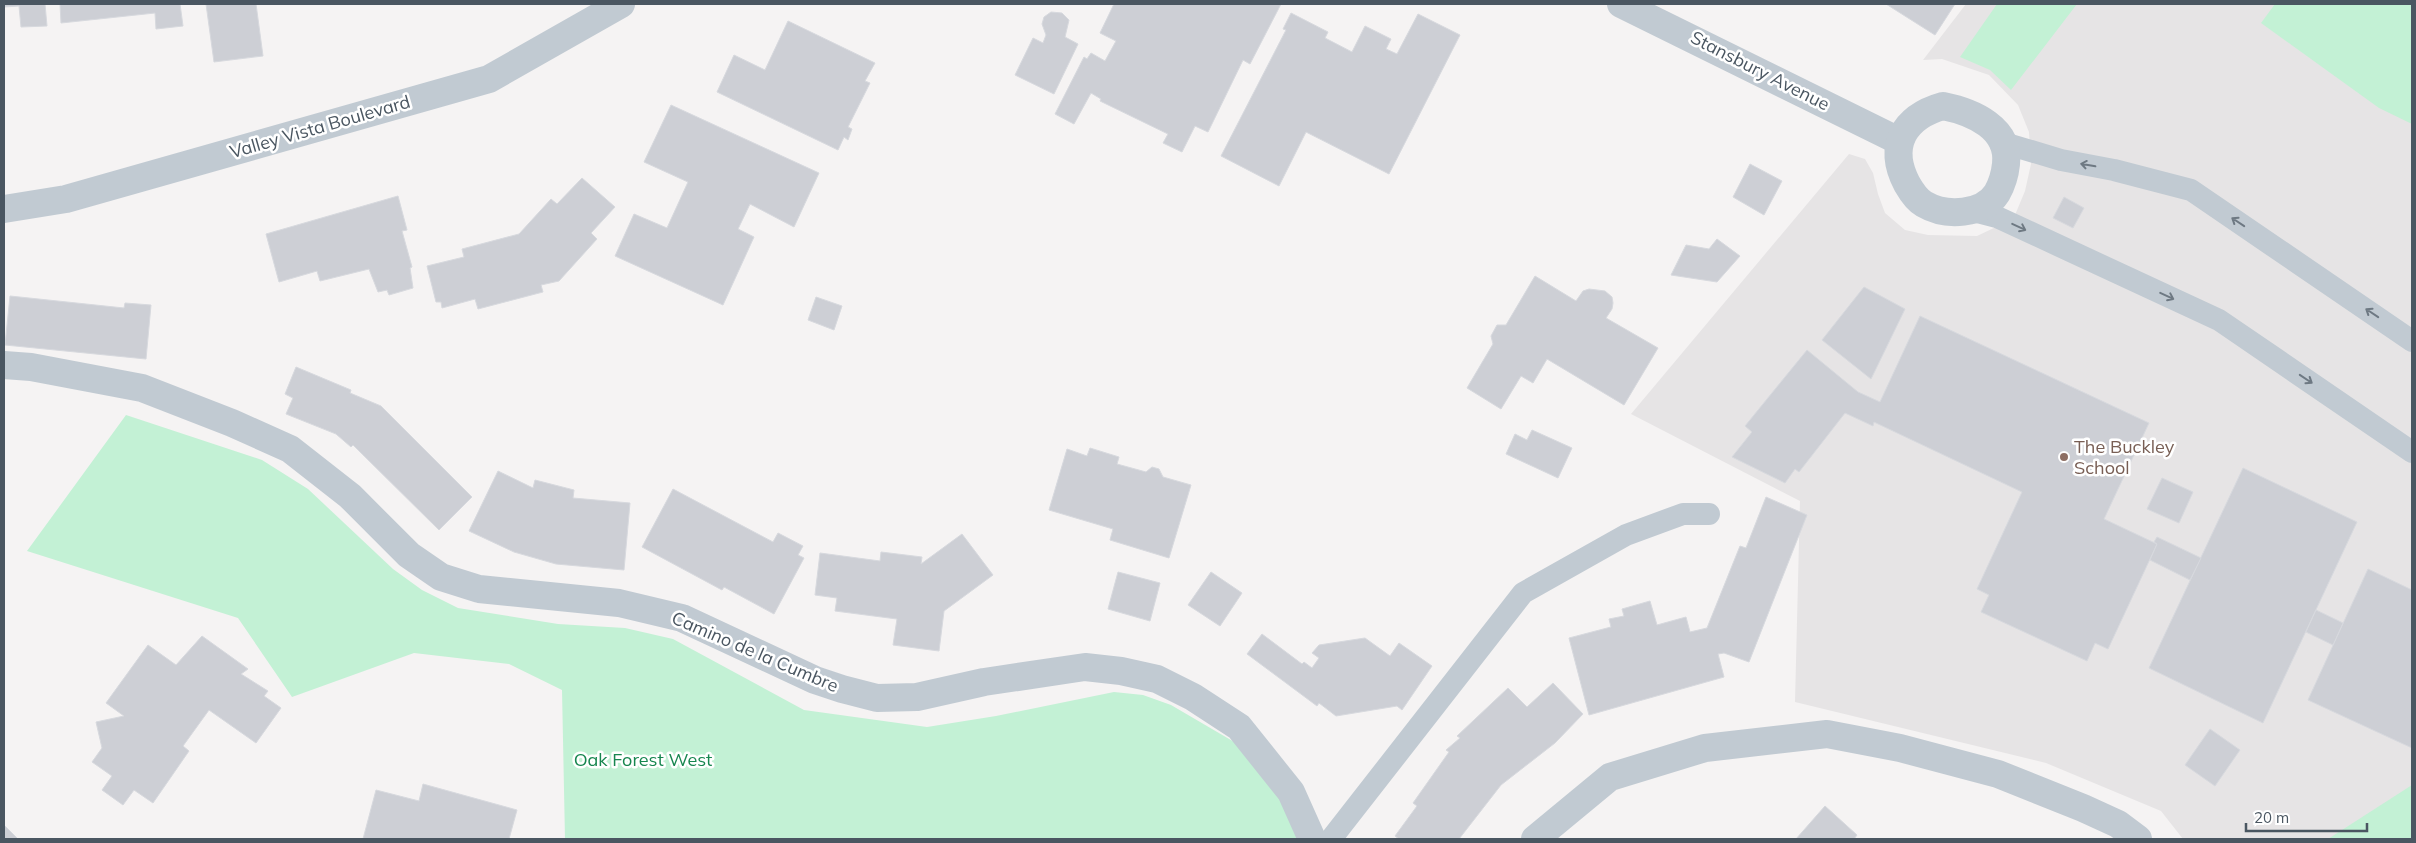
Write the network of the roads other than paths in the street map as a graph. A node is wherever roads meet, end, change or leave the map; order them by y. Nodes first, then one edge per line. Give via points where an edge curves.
1 (621, 4) edge
2 (1621, 4) edge
3 (1899, 141) junction
4 (2004, 143) junction
5 (4, 209) edge
6 (1974, 211) junction
7 (2412, 341) edge
8 (4, 364) edge
9 (2412, 452) edge
10 (1709, 514) dead end
11 (1312, 839) edge
12 (1331, 839) edge
13 (1535, 839) edge
14 (2138, 839) edge

1 - 5 street, Valley Vista Boulevard via 489,79 66,198
2 - 3 street, Stansbury Avenue
3 - 4 street via 1913,119 1943,106 1980,119 1996,130
3 - 6 street via 1899,163 1912,193 1924,204 1948,211
4 - 6 street via 2007,154 2001,186 1994,197
7 -> 4 lane via 2191,190 2061,160
6 -> 9 lane via 1998,217 2219,320
8 - 11 street, Camino de la Cumbre via 31,366 142,388 290,449 350,496 409,555 441,576 479,589 619,602 682,618 815,680 842,689 877,698 917,697 984,682 1085,667 1157,679 1193,697 1239,727 1290,792
10 - 12 lane via 1683,514 1626,535 1523,594
13 - 14 street via 1610,777 1705,748 1827,734 1900,748 1998,774 2118,824

